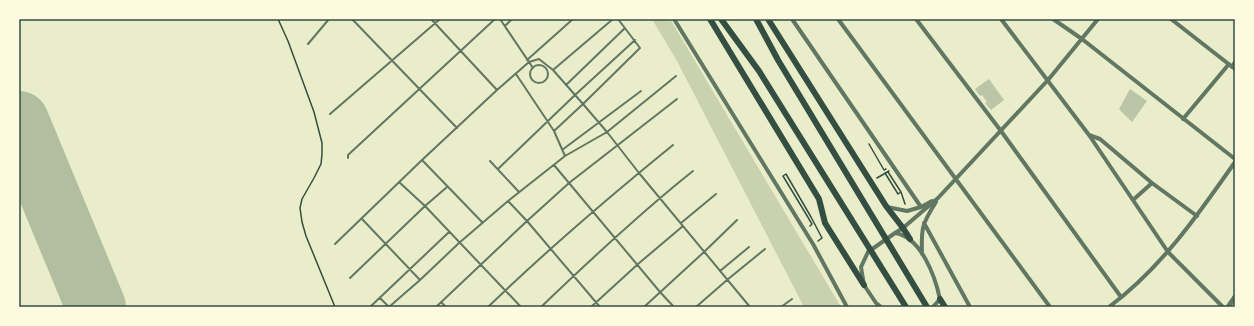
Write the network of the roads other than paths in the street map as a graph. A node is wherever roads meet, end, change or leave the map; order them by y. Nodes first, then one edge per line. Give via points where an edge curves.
1 (329, 19) edge
2 (352, 19) edge
3 (431, 19) edge
4 (440, 19) edge
5 (494, 19) edge
6 (500, 19) edge
7 (512, 19) edge
8 (573, 19) edge
9 (613, 19) edge
10 (618, 19) edge
11 (674, 19) edge
12 (710, 19) edge
13 (721, 19) edge
14 (756, 19) edge
15 (768, 19) edge
16 (792, 19) edge
17 (838, 19) edge
18 (916, 19) edge
19 (1001, 19) edge
20 (1053, 19) edge
21 (1098, 19) edge
22 (1171, 19) edge
23 (435, 24) junction
24 (505, 26) junction
25 (625, 28) junction
26 (1082, 39) junction
27 (635, 40) junction
28 (308, 44) dead end
29 (460, 52) junction
30 (527, 60) junction
31 (392, 61) junction
32 (529, 62) junction
33 (1235, 62) edge
34 (1232, 67) edge
35 (533, 68) junction
36 (553, 70) junction
37 (516, 74) junction
38 (676, 76) dead end
39 (1048, 80) junction
40 (566, 85) junction
41 (419, 88) junction
42 (497, 90) junction
43 (641, 91) dead end
44 (574, 95) junction
45 (676, 99) dead end
46 (583, 104) junction
47 (330, 114) dead end
48 (1183, 119) junction
49 (548, 121) junction
50 (599, 123) junction
51 (457, 128) junction
52 (554, 131) junction
53 (1001, 131) junction
54 (607, 132) junction
55 (1089, 135) junction
56 (673, 145) dead end
57 (618, 146) junction
58 (562, 150) junction
59 (565, 156) junction
60 (348, 158) dead end
61 (422, 160) junction
62 (490, 161) dead end
63 (1235, 161) edge
64 (554, 165) junction
65 (498, 169) junction
66 (694, 171) dead end
67 (639, 173) junction
68 (956, 179) junction
69 (399, 182) junction
70 (569, 183) junction
71 (1152, 183) junction
72 (447, 187) junction
73 (519, 192) junction
74 (716, 194) dead end
75 (660, 197) junction
76 (938, 198) junction
77 (1133, 200) junction
78 (508, 201) junction
79 (425, 206) junction
80 (886, 206) junction
81 (921, 207) junction
82 (592, 212) junction
83 (1197, 216) junction
84 (361, 219) junction
85 (737, 220) dead end
86 (527, 221) junction
87 (483, 222) junction
88 (681, 223) junction
89 (924, 223) junction
90 (683, 226) junction
91 (903, 228) junction
92 (449, 232) junction
93 (895, 233) junction
94 (615, 238) junction
95 (910, 239) junction
96 (459, 243) junction
97 (335, 244) dead end
98 (386, 244) junction
99 (749, 247) dead end
100 (551, 248) junction
101 (765, 249) dead end
102 (704, 252) junction
103 (1168, 252) junction
104 (922, 254) junction
105 (638, 264) junction
106 (481, 265) junction
107 (410, 269) junction
108 (720, 271) junction
109 (574, 275) junction
110 (350, 278) dead end
111 (420, 280) junction
112 (727, 280) junction
113 (864, 285) junction
114 (505, 290) junction
115 (660, 292) junction
116 (1235, 297) edge
117 (380, 298) junction
118 (1121, 298) junction
119 (792, 299) dead end
120 (940, 299) junction
121 (442, 302) junction
122 (596, 302) junction
123 (370, 307) edge
124 (389, 307) edge
125 (436, 307) edge
126 (446, 307) edge
127 (488, 307) edge
128 (521, 307) edge
129 (541, 307) edge
130 (591, 307) edge
131 (600, 307) edge
132 (644, 307) edge
133 (674, 307) edge
134 (696, 307) edge
135 (750, 307) edge
136 (781, 307) edge
137 (847, 307) edge
138 (880, 307) edge
139 (906, 307) edge
140 (927, 307) edge
141 (933, 307) edge
142 (945, 307) edge
143 (970, 307) edge
144 (1050, 307) edge
145 (1109, 307) edge
146 (1223, 307) edge
147 (1228, 307) edge

1 - 28 lane
2 - 31 lane
3 - 23 lane
4 - 23 lane
5 - 29 lane
6 - 24 lane
7 - 24 lane
8 - 30 lane
9 - 36 lane
10 - 25 lane
11 - 137 street via 813,244
12 - 113 highway via 819,199 824,223
13 - 139 highway via 759,71
14 - 140 highway via 778,60
15 - 80 highway
16 - 81 street
17 - 68 street
18 - 53 street
19 - 39 street
20 - 26 street
21 - 26 street
22 - 34 street
23 - 29 lane
23 - 31 lane
24 - 30 lane
25 - 27 lane
25 - 40 lane
26 - 39 street
26 - 48 street
27 - 44 lane
27 - 46 lane via 640,48
29 - 41 lane
29 - 42 lane
30 - 32 lane
31 - 41 lane
31 - 47 lane
32 - 35 lane
32 - 36 lane via 539,59
32 - 37 lane
33 - 34 street
34 - 48 street
35 - 35 lane via 530,76 533,81 538,84 548,78 546,69 542,66
36 - 40 lane
37 - 42 lane
37 - 49 lane
38 - 54 lane
39 - 53 street
39 - 55 street
40 - 44 lane
41 - 51 lane
41 - 60 lane via 348,155
42 - 51 lane
43 - 50 lane
44 - 46 lane
44 - 49 lane
45 - 57 lane
46 - 50 lane
46 - 52 lane
48 - 63 street
49 - 52 lane
49 - 65 lane
50 - 54 lane
50 - 58 lane
51 - 61 lane
52 - 58 lane
53 - 68 street
53 - 118 street
54 - 57 lane
54 - 59 lane
55 - 71 street via 1100,139
55 - 77 street
56 - 67 lane
57 - 67 lane
57 - 70 lane
58 - 59 lane
59 - 64 lane
61 - 69 lane
61 - 72 lane
62 - 65 lane
63 - 83 street
64 - 70 lane
64 - 73 lane
65 - 73 lane
66 - 75 lane
67 - 75 lane
67 - 82 lane
68 - 76 street
68 - 144 street
69 - 79 lane
69 - 84 lane
70 - 82 lane
70 - 86 lane
71 - 77 street
71 - 83 street
72 - 79 lane
72 - 87 lane
73 - 78 lane
74 - 88 lane
75 - 88 lane
75 - 94 lane
76 - 81 street
76 - 89 street
76 - 91 street
77 - 103 street
78 - 86 lane
78 - 87 lane
79 - 92 lane
79 - 98 lane
80 - 81 street via 907,211
80 - 91 highway
82 - 94 lane
82 - 100 lane
83 - 103 street
84 - 97 lane
84 - 98 lane
85 - 102 lane
86 - 100 lane
86 - 106 lane
87 - 96 lane
88 - 90 lane
89 - 104 street via 921,233
89 - 143 street
90 - 102 lane
90 - 105 lane
91 - 93 street
91 - 95 highway
92 - 96 lane
92 - 107 lane
93 - 95 street
93 - 113 street via 868,252 861,267
94 - 105 lane
94 - 109 lane
95 - 104 street
96 - 106 lane
96 - 111 lane
98 - 107 lane
98 - 110 lane
99 - 108 lane
100 - 109 lane
100 - 114 lane
101 - 112 lane
102 - 108 lane
102 - 115 lane
103 - 118 street
103 - 146 street
104 - 120 street via 932,270
105 - 115 lane
105 - 122 lane
106 - 114 lane
106 - 121 lane
107 - 111 lane
107 - 117 lane
108 - 112 lane
109 - 122 lane
109 - 129 lane
111 - 124 lane
112 - 134 lane
112 - 135 lane
113 - 138 street
114 - 127 lane
114 - 128 lane
115 - 132 lane
115 - 133 lane
116 - 147 street
117 - 123 lane
117 - 124 lane
118 - 145 street
119 - 136 lane
120 - 141 street
120 - 142 highway
121 - 125 lane
121 - 126 lane
122 - 130 lane
122 - 131 lane

